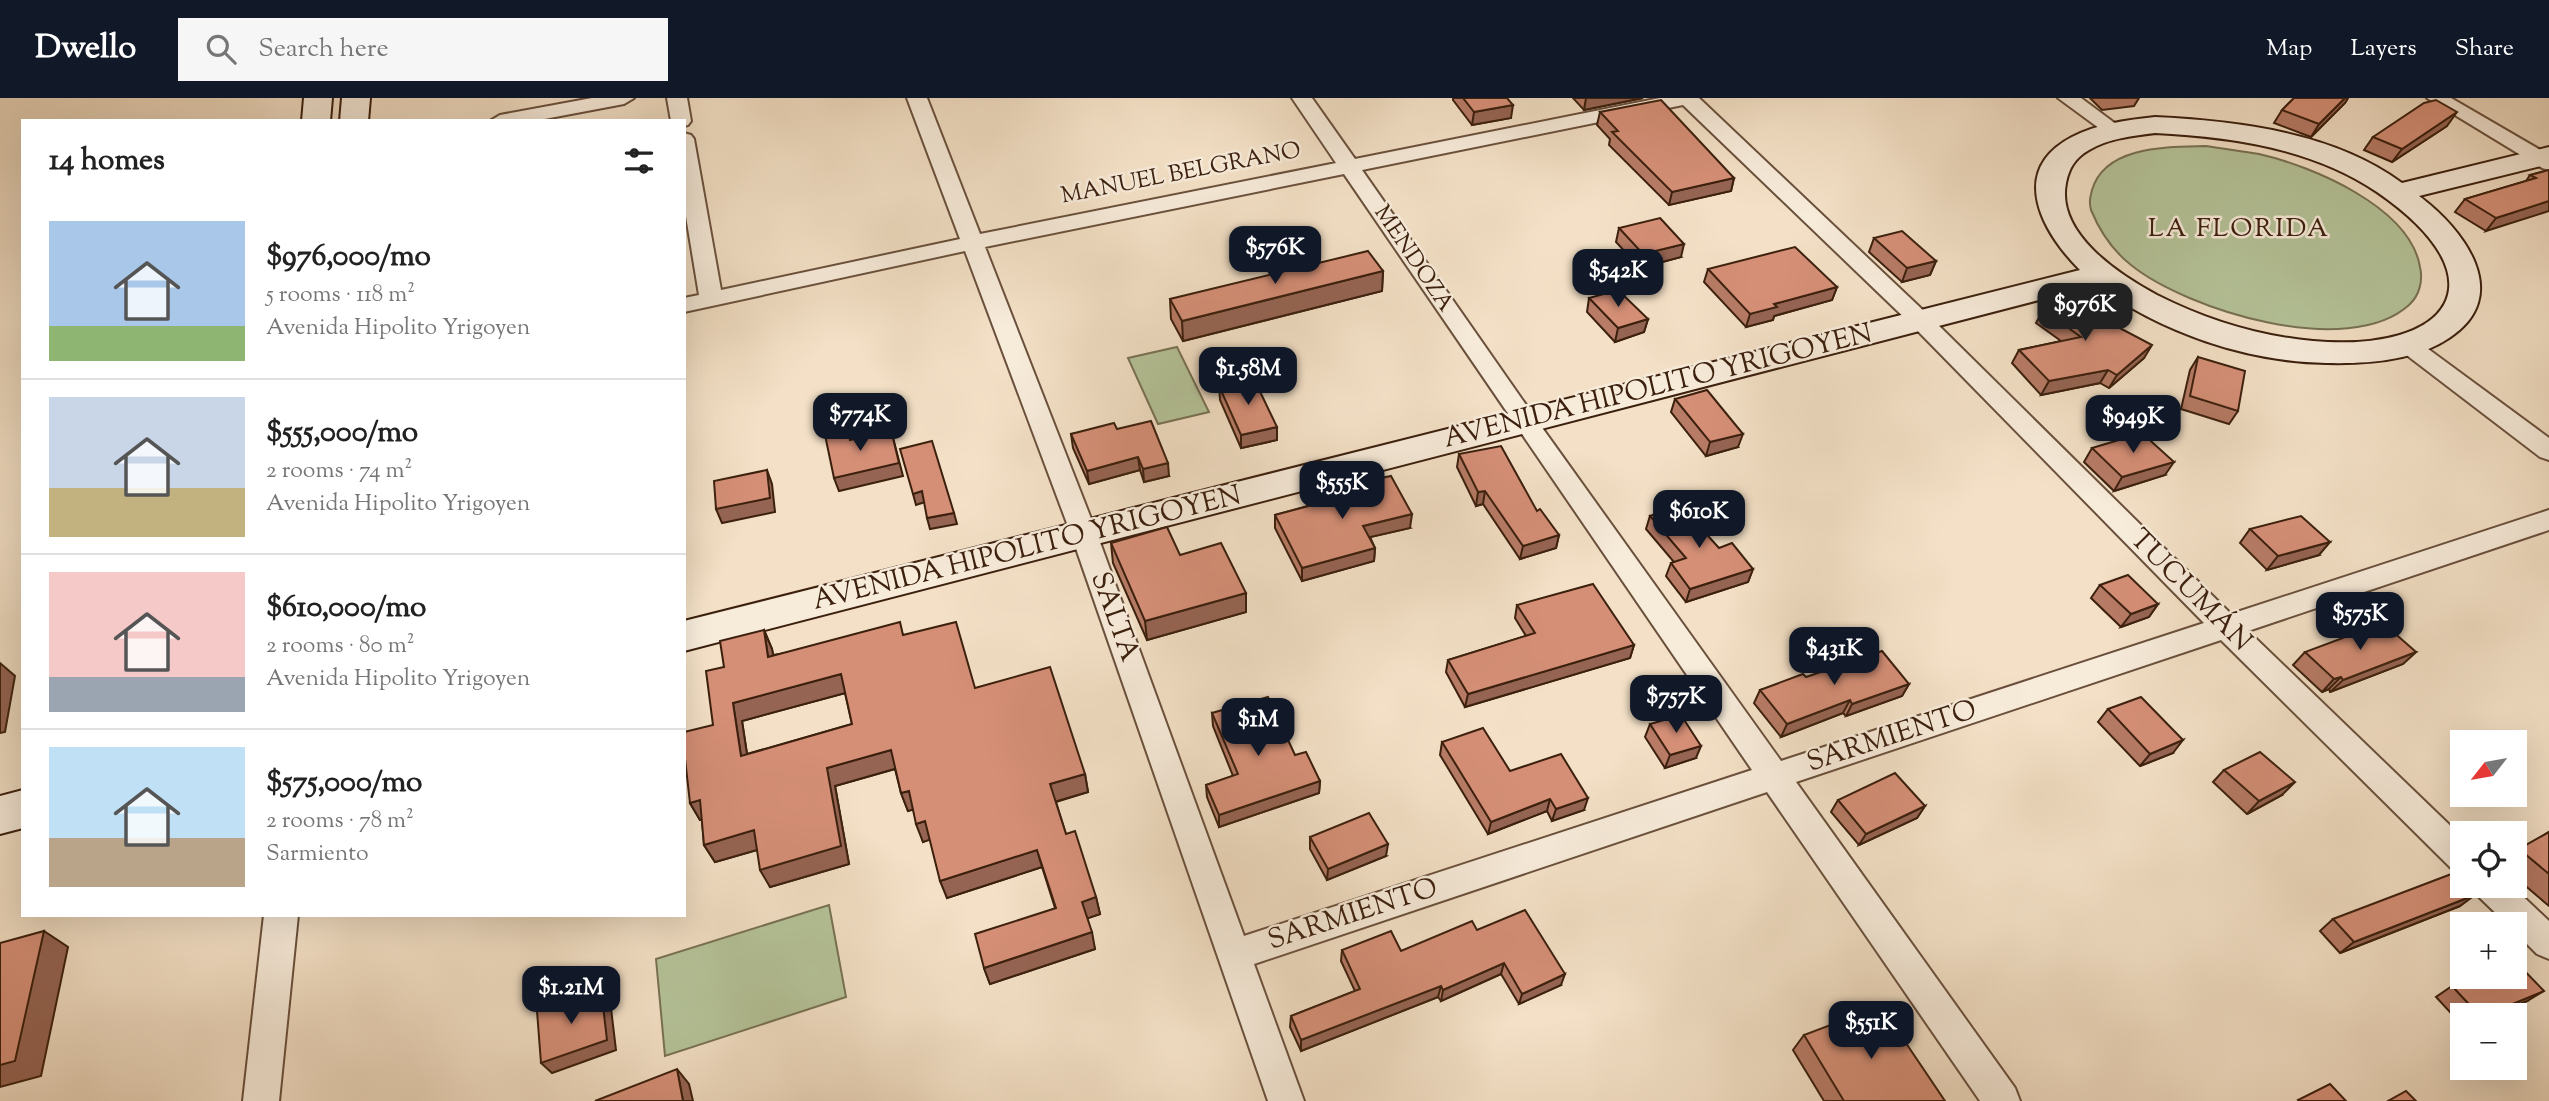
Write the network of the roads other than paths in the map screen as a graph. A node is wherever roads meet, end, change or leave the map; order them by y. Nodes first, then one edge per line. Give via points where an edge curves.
1 (318, 98) edge
2 (356, 98) edge
3 (624, 98) edge
4 (677, 98) edge
5 (917, 98) edge
6 (1302, 98) edge
7 (1688, 98) edge
8 (2068, 98) edge
9 (2437, 98) edge
10 (511, 112) edge
11 (316, 119) edge
12 (354, 119) edge
13 (681, 119) edge
14 (2114, 130) junction
15 (686, 151) edge
16 (2545, 159) edge
17 (1350, 167) junction
18 (2397, 193) junction
19 (971, 243) junction
20 (2102, 274) junction
21 (711, 299) junction
22 (686, 305) edge
23 (1920, 320) junction
24 (2408, 345) junction
25 (1524, 421) junction
26 (2549, 451) edge
27 (2549, 520) edge
28 (1084, 534) junction
29 (2226, 627) junction
30 (686, 635) edge
31 (1774, 776) junction
32 (21, 810) edge
33 (0, 815) edge
34 (2450, 846) edge
35 (2502, 898) edge
36 (281, 917) edge
37 (2549, 943) edge
38 (1234, 955) junction
39 (261, 1101) edge
40 (1286, 1101) edge
41 (2001, 1101) edge

1 - 11 street
2 - 12 street
3 - 10 street
4 - 13 street
5 - 19 street, SALTA
6 - 17 street, MENDOZA
7 - 17 street, MANUEL BELGRANO
7 - 23 street, TUCUMÁN
8 - 14 street
9 - 16 street
14 - 18 street via 2202,126 2252,133 2353,168
14 - 20 street via 2081,143 2059,161 2049,185 2052,213 2070,243
15 - 21 street
16 - 18 street
17 - 19 street, MANUEL BELGRANO
17 - 25 street, MENDOZA
18 - 24 street via 2431,220 2455,250 2466,279 2461,306 2442,328
19 - 21 street, MANUEL BELGRANO
19 - 28 street, SALTA
20 - 23 street, AVENIDA HIPOLITO YRIGOYEN
20 - 24 street via 2185,320 2252,342 2309,351 2363,352
21 - 22 street, MANUEL BELGRANO
23 - 25 street, AVENIDA HIPOLITO YRIGOYEN
23 - 29 street, TUCUMÁN
24 - 26 street
25 - 28 street, AVENIDA HIPOLITO YRIGOYEN
25 - 31 street, MENDOZA
27 - 29 street, SARMIENTO
28 - 30 street, AVENIDA HIPOLITO YRIGOYEN
28 - 38 street, SALTA
29 - 31 street, SARMIENTO
29 - 34 street, TUCUMÁN
31 - 38 street, SARMIENTO
31 - 41 street, MENDOZA
32 - 33 street
35 - 37 street
36 - 39 street
38 - 40 street, SALTA

